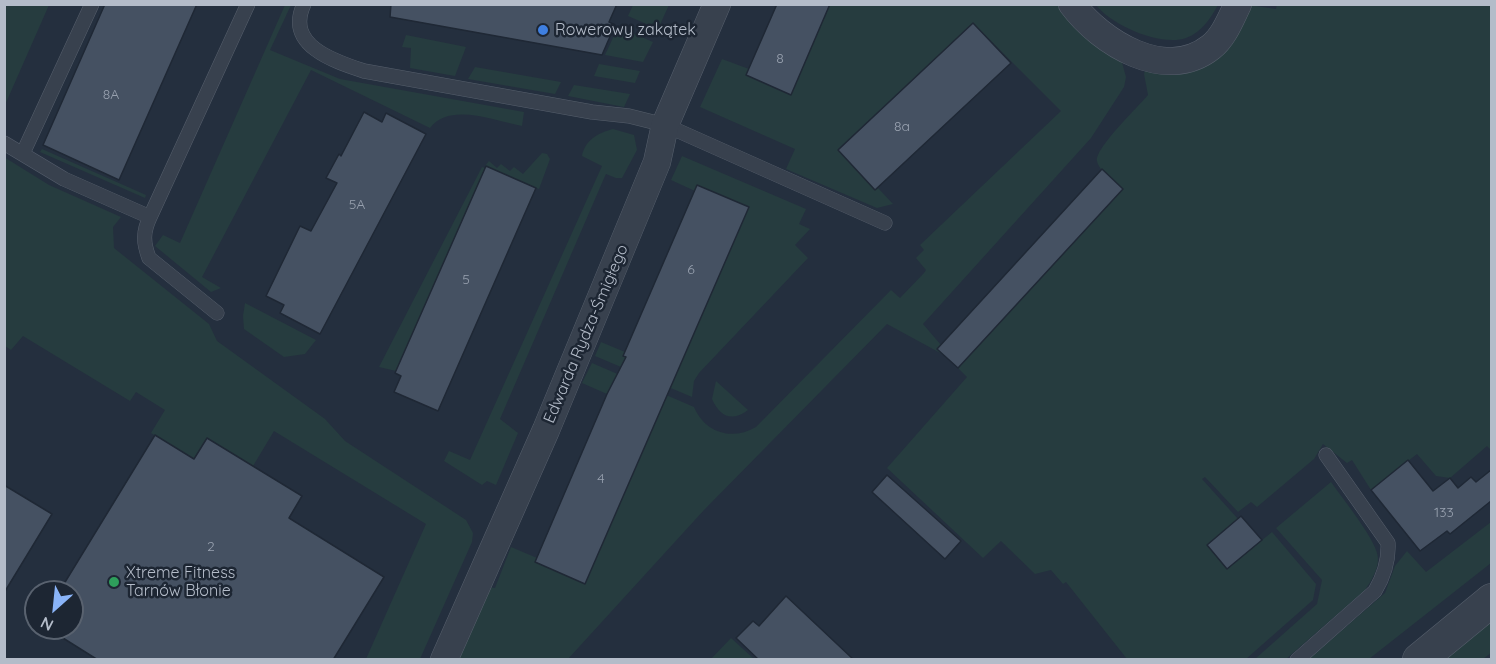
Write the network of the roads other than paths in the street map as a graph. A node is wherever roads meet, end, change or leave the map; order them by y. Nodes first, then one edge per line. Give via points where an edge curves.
1 (92, 4) edge
2 (248, 4) edge
3 (304, 4) edge
4 (717, 4) edge
5 (1072, 4) edge
6 (1238, 4) edge
7 (665, 125) junction
8 (4, 143) edge
9 (23, 153) junction
10 (150, 217) junction
11 (885, 223) dead end
12 (217, 313) dead end
13 (1326, 455) dead end
14 (1491, 600) edge
15 (444, 660) edge
16 (1297, 660) edge
17 (1419, 660) edge

1 - 9 lane
2 - 10 lane
3 - 7 lane via 298,26 303,37 313,49 341,64
4 - 7 street, Edwarda Rydza-Śmigłego
5 - 6 street via 1102,36 1128,51 1160,60 1184,60 1213,45
7 - 11 lane
7 - 15 street, Edwarda Rydza-Śmigłego via 653,173 546,430
8 - 9 lane
9 - 10 lane via 64,179
10 - 12 lane via 144,229 149,258
13 - 16 lane via 1388,543 1388,558 1375,591
14 - 17 street

